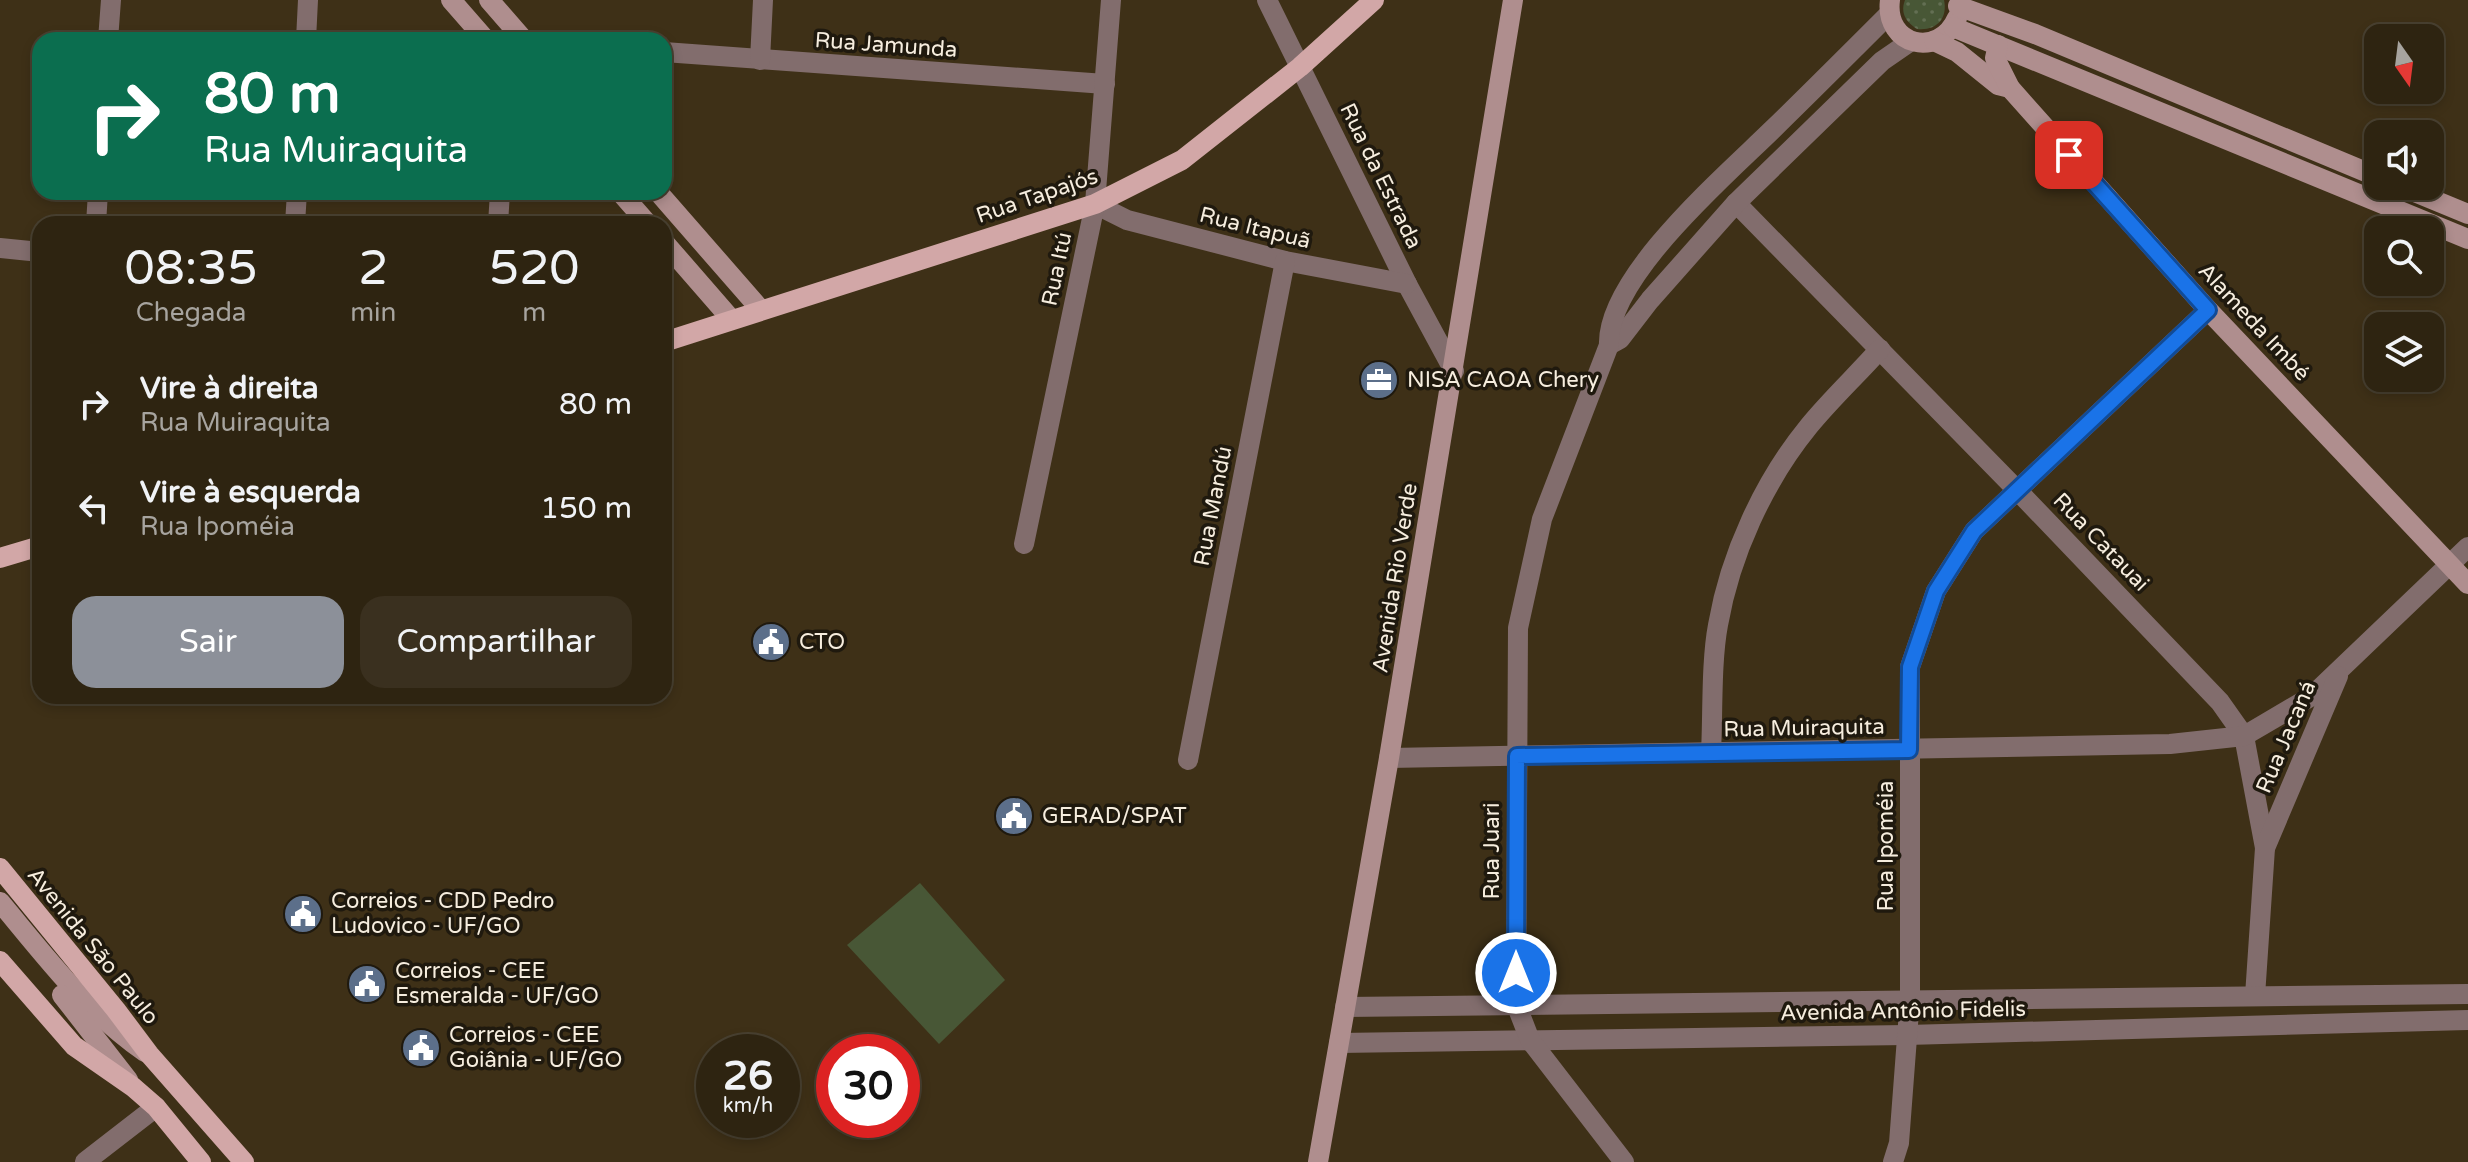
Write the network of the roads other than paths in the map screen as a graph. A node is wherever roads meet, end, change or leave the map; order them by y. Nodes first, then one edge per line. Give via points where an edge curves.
1 (111, 0) edge
2 (308, 0) edge
3 (451, 0) edge
4 (489, 0) edge
5 (763, 0) edge
6 (1111, 0) edge
7 (1267, 0) edge
8 (1374, 0) edge
9 (1513, 0) edge
10 (1870, 0) edge
11 (1958, 2) edge
12 (1889, 9) edge
13 (1953, 27) junction
14 (109, 32) edge
15 (306, 32) edge
16 (479, 32) edge
17 (517, 32) edge
18 (1911, 41) junction
19 (1934, 41) junction
20 (1998, 45) junction
21 (672, 53) edge
22 (760, 60) junction
23 (1300, 67) junction
24 (1105, 84) junction
25 (2010, 88) junction
26 (2364, 171) edge
27 (627, 200) edge
28 (665, 200) edge
29 (2434, 200) edge
30 (1736, 203) junction
31 (1095, 204) junction
32 (2468, 214) edge
33 (641, 216) edge
34 (2468, 239) edge
35 (0, 248) edge
36 (32, 251) edge
37 (672, 251) edge
38 (1285, 261) junction
39 (1407, 284) junction
40 (761, 310) junction
41 (2208, 310) junction
42 (731, 319) junction
43 (672, 339) edge
44 (1609, 345) junction
45 (1880, 349) junction
46 (1454, 371) junction
47 (2017, 490) junction
48 (1024, 544) dead end
49 (2468, 547) edge
50 (32, 548) edge
51 (0, 558) edge
52 (2449, 564) junction
53 (2468, 584) edge
54 (2341, 669) junction
55 (2244, 736) junction
56 (1909, 750) junction
57 (1711, 753) junction
58 (1517, 756) junction
59 (1389, 758) junction
60 (1188, 760) dead end
61 (2265, 848) junction
62 (0, 868) edge
63 (0, 902) edge
64 (0, 921) edge
65 (0, 961) edge
66 (2468, 994) edge
67 (2255, 996) junction
68 (1910, 998) junction
69 (1516, 1004) junction
70 (1345, 1007) junction
71 (2468, 1020) edge
72 (1907, 1035) junction
73 (1530, 1040) junction
74 (1339, 1043) junction
75 (149, 1054) junction
76 (133, 1087) junction
77 (156, 1107) junction
78 (85, 1162) edge
79 (201, 1162) edge
80 (244, 1162) edge
81 (1318, 1162) edge
82 (1624, 1162) edge
83 (1893, 1162) edge

1 - 14 street
2 - 15 street
3 - 16 street
4 - 17 street
5 - 22 street
6 - 24 street, Rua Itú
7 - 23 street, Rua da Estrada
8 - 23 main road, Rua Tapajós
9 - 46 street, Avenida Rio Verde
10 - 12 street
11 - 13 street
11 - 26 street
12 - 18 street via 1897,31
12 - 44 street, Rua Juari via 1641,267 1608,331
13 - 19 street
13 - 20 street
18 - 19 street
18 - 30 street via 1882,61
19 - 25 street, Alameda Imbé
20 - 25 street, Alameda Imbé via 1995,58
20 - 34 street
21 - 22 street, Rua Jamunda
22 - 24 street, Rua Jamunda
23 - 31 main road, Rua Tapajós via 1182,160
23 - 39 street, Rua da Estrada
24 - 31 street, Rua Itú
25 - 41 street, Alameda Imbé
27 - 33 street
28 - 40 street
29 - 32 street
30 - 44 street via 1620,339
30 - 45 street, Rua Catauai
31 - 38 street, Rua Itapuã via 1127,220
31 - 40 main road, Rua Tapajós
31 - 48 street, Rua Itú
35 - 36 street
37 - 42 street
38 - 39 street, Rua Itapuã
38 - 60 street, Rua Mandú
39 - 46 street, Rua da Estrada
40 - 42 main road, Rua Tapajós
41 - 47 street, Rua Ipoméia
41 - 52 street, Alameda Imbé
42 - 43 main road, Rua Tapajós
44 - 58 street, Rua Juari via 1542,519 1518,628
45 - 47 street, Rua Catauai
45 - 57 street via 1809,426 1753,516 1717,626
46 - 59 street, Avenida Rio Verde
47 - 55 street, Rua Catauai via 2220,702
47 - 56 street, Rua Ipoméia via 1974,531 1936,591 1910,667
49 - 52 street, Rua Jacaná
50 - 51 main road
52 - 53 street, Alameda Imbé
52 - 54 street, Rua Jacaná
54 - 55 street, Rua Muiraquita via 2312,696
54 - 61 street, Rua Jacaná
55 - 56 street, Rua Muiraquita via 2170,744
55 - 61 street, Rua Catauai
56 - 57 street, Rua Muiraquita
56 - 68 street, Rua Ipoméia
57 - 58 street, Rua Muiraquita
58 - 59 street, Rua Muiraquita
58 - 69 street, Rua Juari
59 - 70 street, Avenida Rio Verde
61 - 67 street, Rua Jacaná
62 - 75 main road, Avenida São Paulo
63 - 75 street, Avenida São Paulo via 83,1000
64 - 76 street
65 - 76 main road via 74,1046
66 - 67 street, Avenida Antônio Fidelis
67 - 68 street, Avenida Antônio Fidelis
68 - 69 street, Avenida Antônio Fidelis
68 - 72 street, Rua Ipoméia
69 - 70 street, Avenida Antônio Fidelis
69 - 73 street, Rua Juari
70 - 74 street, Avenida Rio Verde
71 - 72 street, Avenida Antônio Fidelis
72 - 73 street, Avenida Antônio Fidelis
72 - 83 street, Rua Ipoméia
73 - 74 street, Avenida Antônio Fidelis
73 - 82 street, Rua Juari
74 - 81 street, Avenida Rio Verde
75 - 80 main road, Avenida São Paulo
76 - 77 main road
77 - 78 street
77 - 79 main road

